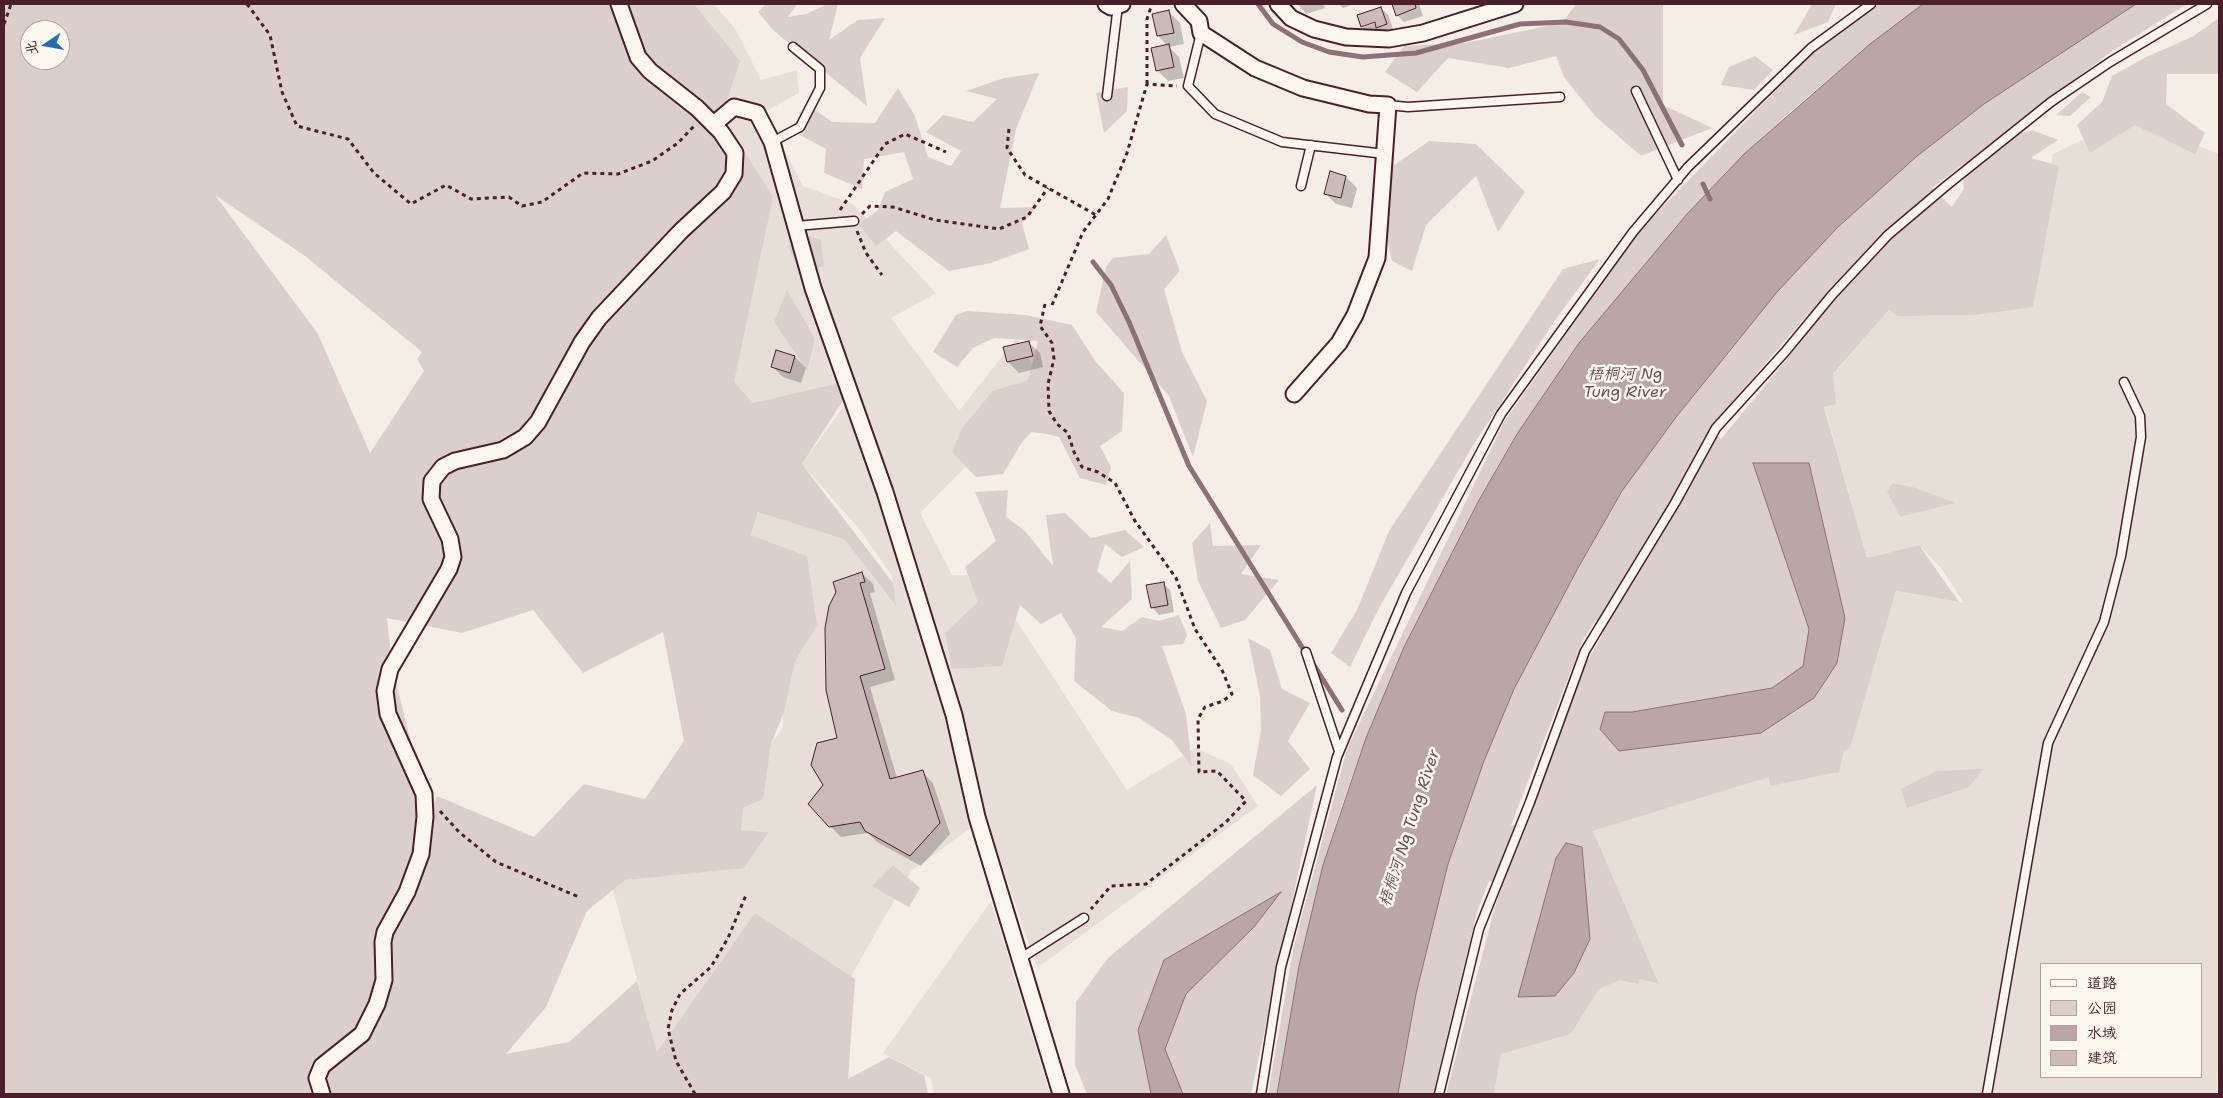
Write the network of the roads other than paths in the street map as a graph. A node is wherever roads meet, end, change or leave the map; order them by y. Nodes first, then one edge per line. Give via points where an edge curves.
1 (619, 4) edge
2 (1115, 4) edge
3 (1183, 4) edge
4 (1278, 4) edge
5 (1515, 4) edge
6 (1870, 4) edge
7 (2208, 4) edge
8 (1201, 33) junction
9 (793, 47) dead end
10 (1636, 91) dead end
11 (1107, 96) dead end
12 (1560, 97) dead end
13 (1388, 105) junction
14 (709, 120) junction
15 (772, 142) junction
16 (1311, 145) junction
17 (1386, 154) junction
18 (1678, 180) junction
19 (1302, 186) dead end
20 (854, 221) road end
21 (796, 226) junction
22 (2124, 382) dead end
23 (1294, 394) dead end
24 (1306, 652) dead end
25 (1339, 751) junction
26 (1084, 918) road end
27 (1021, 958) junction
28 (322, 1094) edge
29 (1061, 1094) edge
30 (1261, 1094) edge
31 (1439, 1094) edge
32 (1987, 1094) edge

1 - 14 street via 632,46 642,62
2 - 11 lane
3 - 8 street via 1199,21
4 - 5 street via 1291,18 1314,30 1346,37 1389,39 1423,33
6 - 18 lane via 1811,48
7 - 31 lane via 2110,62 2051,102 1902,223 1832,295 1716,428 1585,652 1479,929
8 - 13 street via 1255,68 1303,88 1369,104
8 - 16 lane via 1188,86 1215,114 1282,142
9 - 15 lane via 820,69 820,88 800,127
10 - 18 lane
12 - 13 lane via 1408,107
13 - 17 street
14 - 15 street via 734,107 756,112
14 - 28 street via 727,139 736,158 728,186 680,231 599,318 582,342 541,417 525,437 509,448 455,460 443,467 432,481 431,499 450,539 453,557 390,669 385,691 388,714 424,794 422,854 407,892 385,932 384,980 377,1004 362,1034 322,1066 317,1078
15 - 21 street
16 - 17 lane
16 - 19 lane
17 - 23 street via 1377,258 1355,315 1339,343
18 - 25 lane via 1633,232 1501,414 1406,593
20 - 21 lane
21 - 27 street via 813,288 885,492 954,715 977,817
22 - 32 lane via 2140,416 2141,437 2121,556 2104,622 2048,743
24 - 25 lane
25 - 30 lane via 1281,967
26 - 27 lane
27 - 29 street

